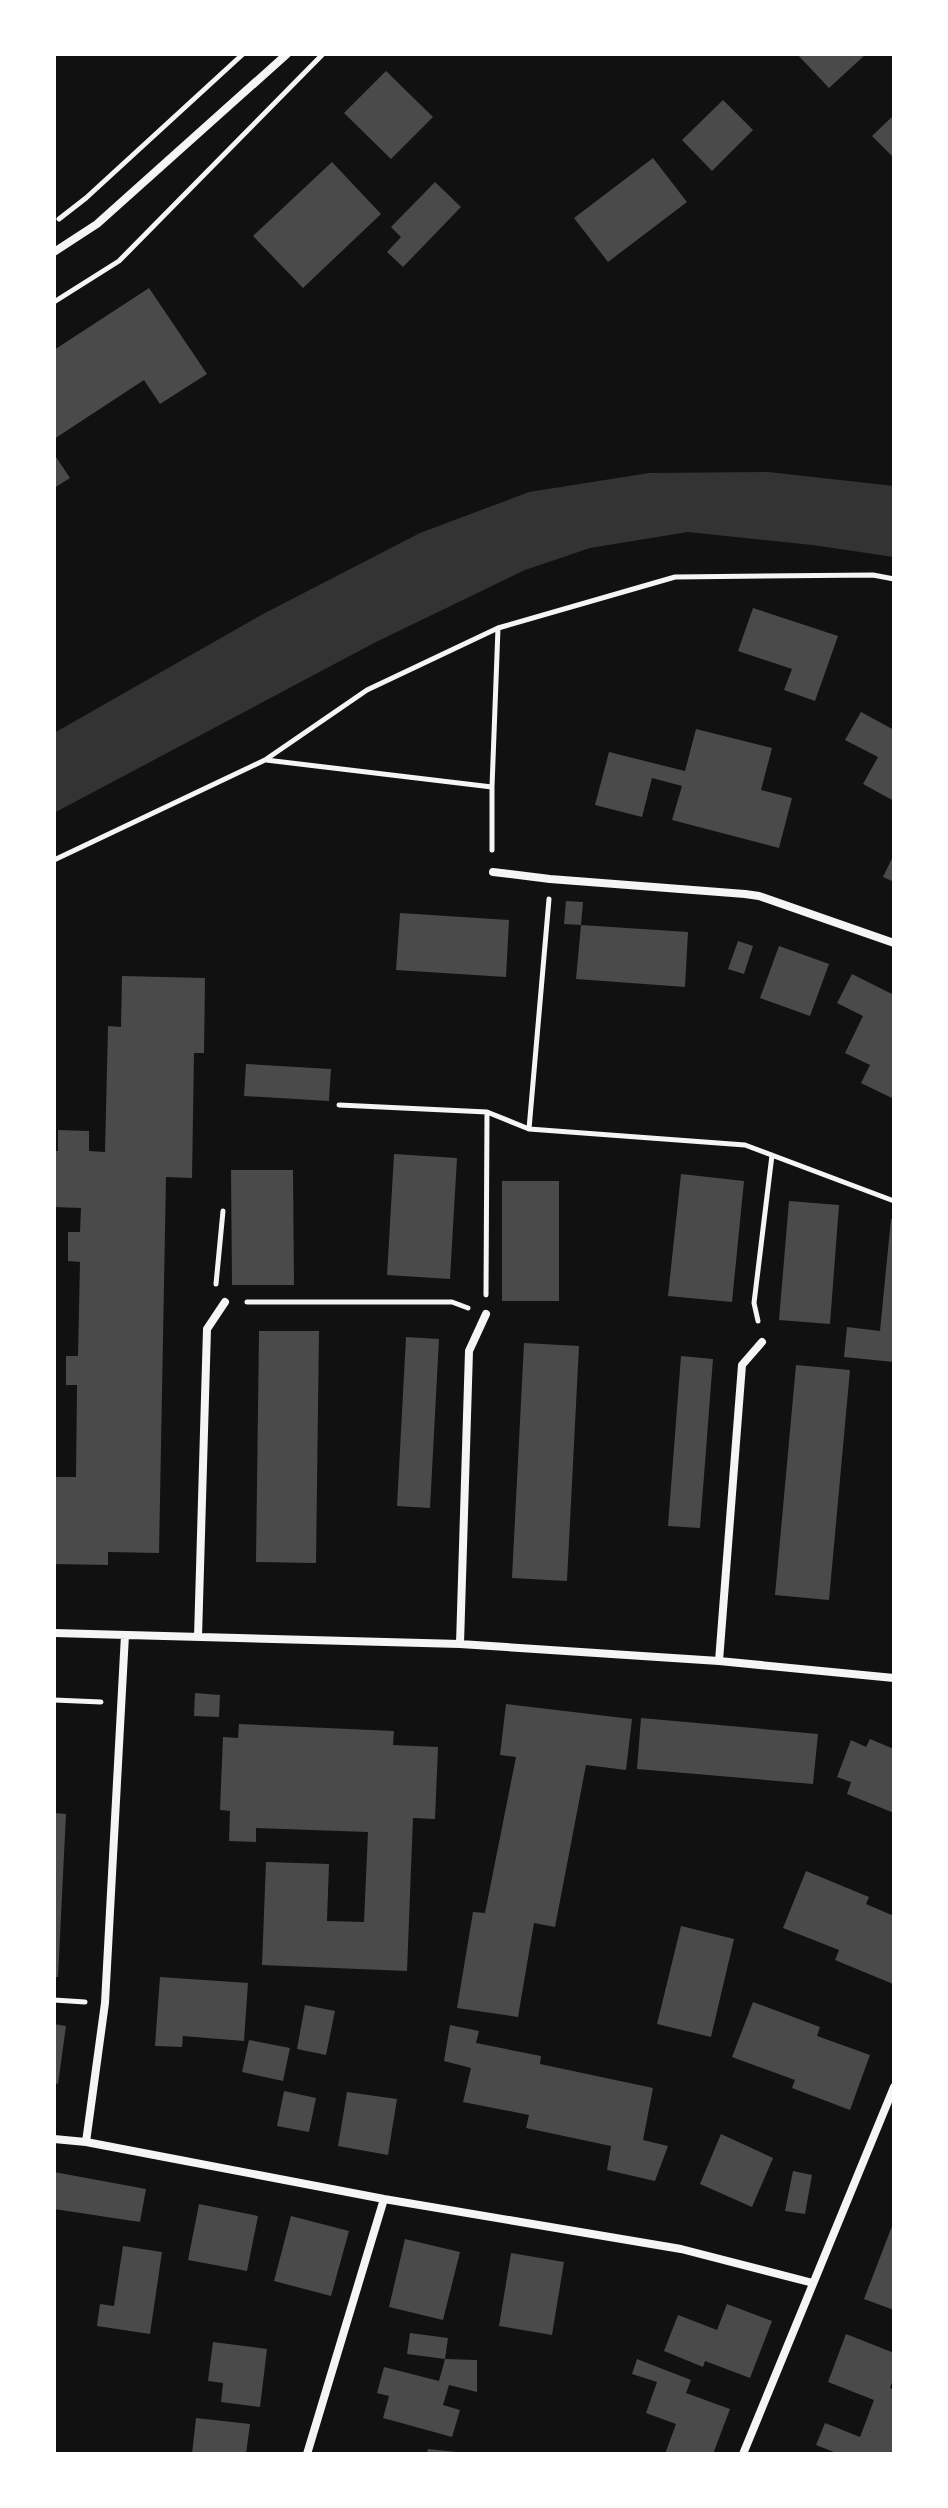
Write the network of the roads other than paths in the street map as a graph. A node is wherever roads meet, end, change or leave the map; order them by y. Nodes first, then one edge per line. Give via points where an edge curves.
1 (287, 54) edge
2 (54, 252) edge
3 (493, 872) road end
4 (894, 943) edge
5 (225, 1302) road end
6 (486, 1314) road end
7 (762, 1342) road end
8 (54, 1633) edge
9 (125, 1635) junction
10 (198, 1637) junction
11 (460, 1644) junction
12 (719, 1661) junction
13 (894, 1678) edge
14 (894, 2087) edge
15 (54, 2139) edge
16 (86, 2142) junction
17 (384, 2199) junction
18 (813, 2283) junction
19 (307, 2454) edge
20 (743, 2454) edge

1 - 2 street via 97,224
3 - 4 street via 759,896
5 - 10 street via 207,1329
6 - 11 street via 469,1351
7 - 12 street via 742,1365
8 - 9 street
9 - 10 street
9 - 16 street via 105,2003
10 - 11 street
11 - 12 street
12 - 13 street
14 - 18 street
15 - 16 street
16 - 17 street
17 - 18 street via 681,2249
17 - 19 street
18 - 20 street

